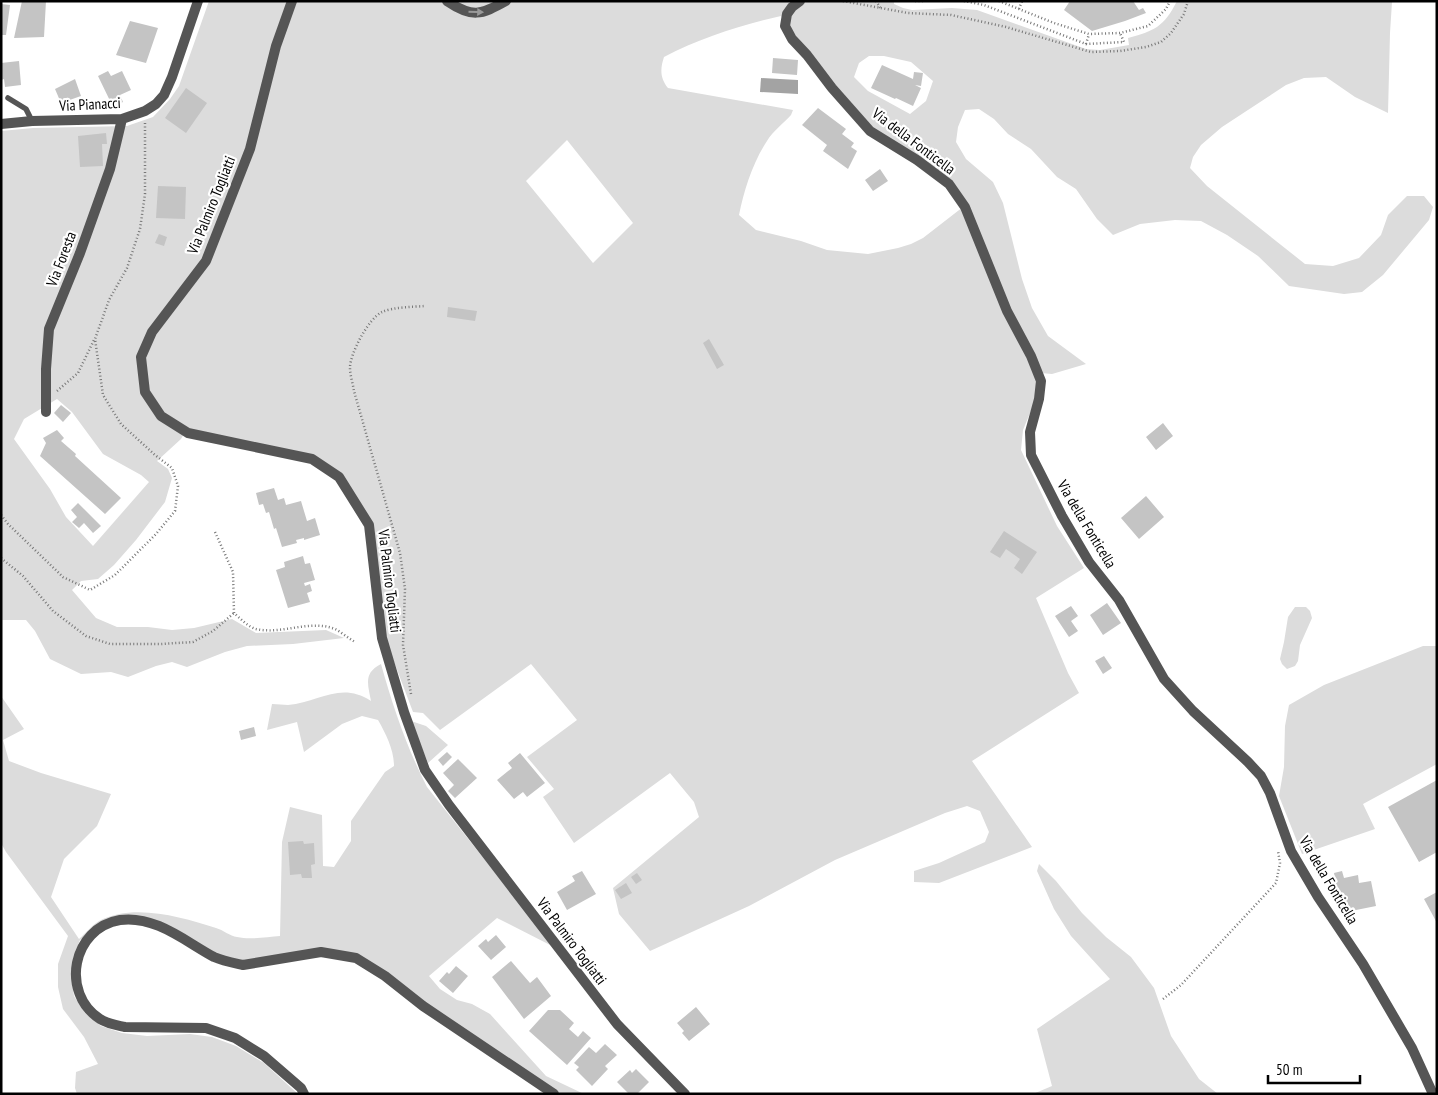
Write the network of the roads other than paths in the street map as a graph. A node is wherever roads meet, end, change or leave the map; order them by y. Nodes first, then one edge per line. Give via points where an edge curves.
1 (198, 1) edge
2 (292, 1) edge
3 (447, 1) edge
4 (506, 1) edge
5 (800, 1) edge
6 (8, 98) dead end
7 (122, 119) junction
8 (32, 121) junction
9 (1, 124) edge
10 (46, 412) dead end
11 (304, 1094) edge
12 (554, 1094) edge
13 (685, 1094) edge
14 (1434, 1094) edge

1 - 7 street, Via Pianacci via 164,95 145,111
2 - 13 street, Via Palmiro Togliatti via 276,46 250,149 206,262 152,332 141,357 145,392 161,416 188,434 312,459 340,477 369,526 383,645 425,770 618,1024
3 -> 4 street via 460,11 482,14
5 - 14 street, Via della Fonticella via 787,14 785,26 792,39 870,131 949,184 965,206 1007,311 1041,381 1030,432 1031,455 1062,516 1089,562 1120,600 1164,679 1193,712 1261,776 1292,851 1363,964 1412,1048
6 - 8 lane via 26,109
7 - 8 street, Via Pianacci
7 - 10 street, Via Foresta via 110,169 49,330
8 - 9 street, Via Pianacci
11 - 12 street via 264,1056 235,1038 206,1028 125,1027 100,1019 90,1011 76,986 76,960 82,947 92,934 107,924 132,920 170,931 232,963 244,965 321,952 356,958

